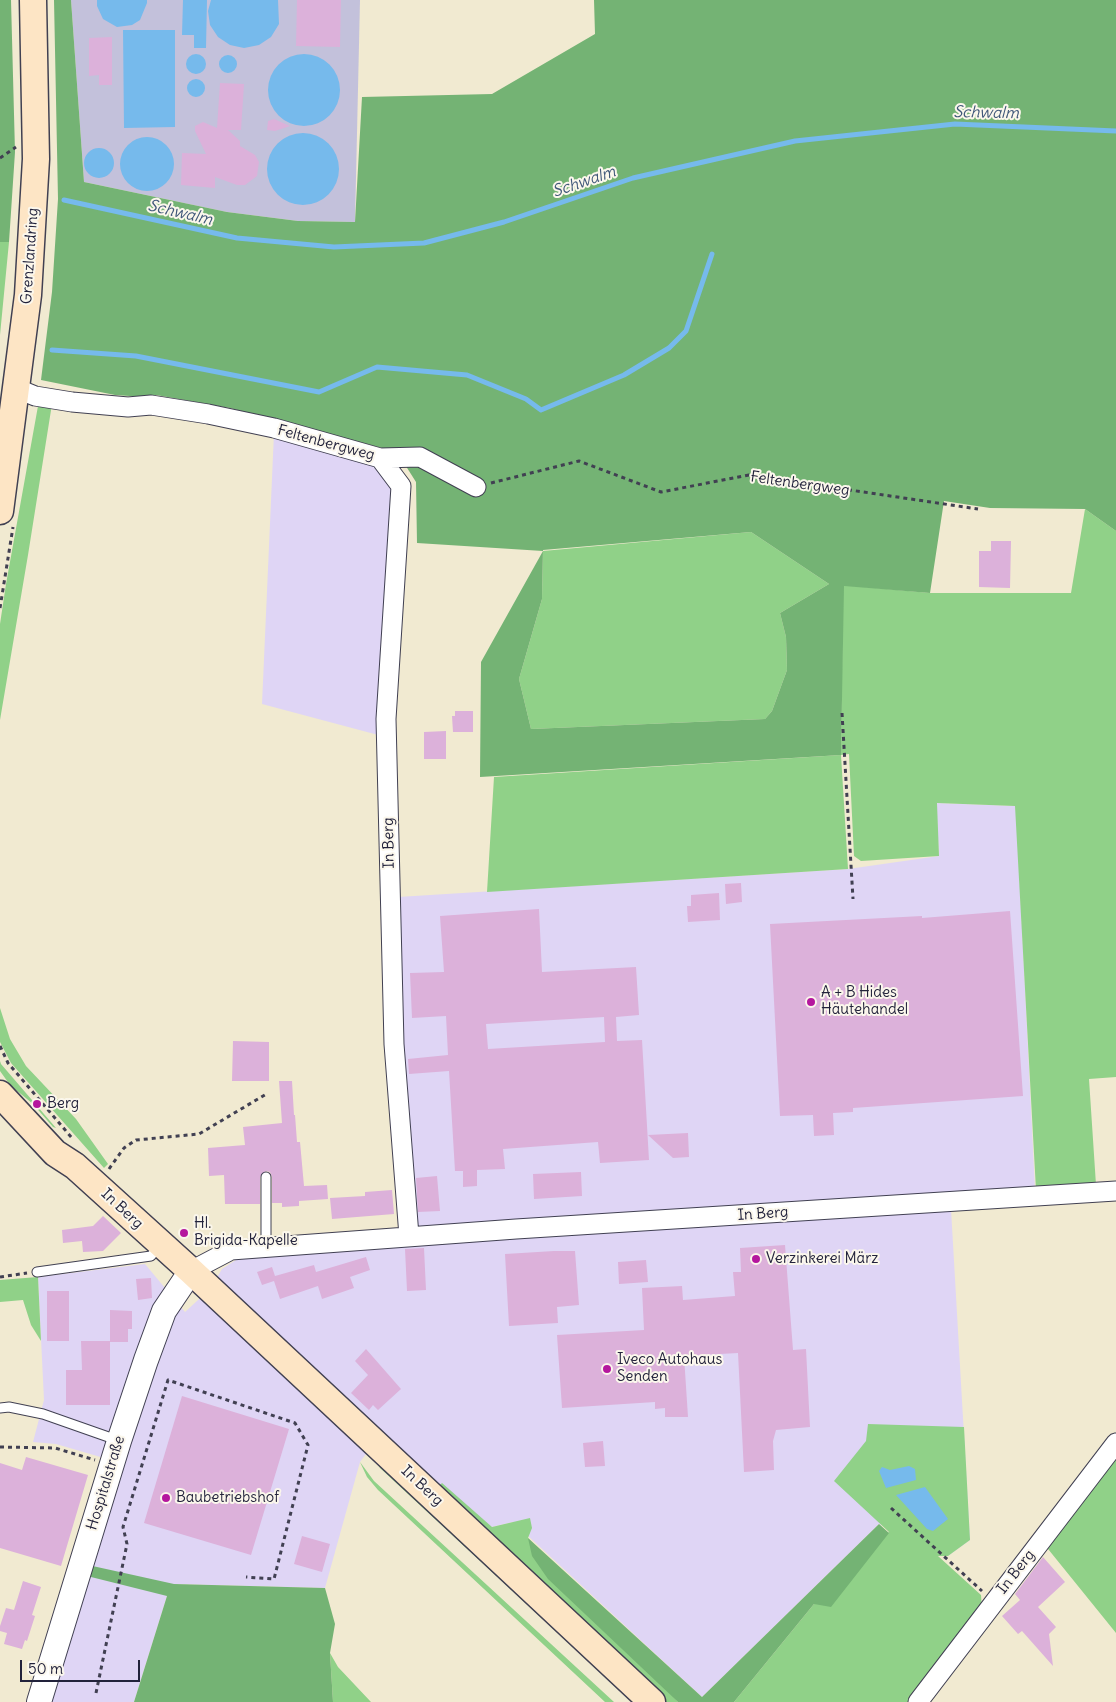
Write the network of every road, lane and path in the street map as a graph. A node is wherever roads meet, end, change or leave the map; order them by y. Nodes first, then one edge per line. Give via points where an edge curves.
1 (34, 0) edge
2 (18, 145) dead end
3 (0, 158) edge
4 (18, 389) junction
5 (380, 458) junction
6 (476, 487) joint
7 (978, 509) dead end
8 (0, 511) edge
9 (842, 712) dead end
10 (853, 899) dead end
11 (0, 1046) edge
12 (0, 1076) edge
13 (268, 1093) dead end
14 (0, 1094) edge
15 (72, 1139) dead end
16 (75, 1166) junction
17 (266, 1177) dead end
18 (98, 1187) junction
19 (1116, 1191) edge
20 (409, 1236) junction
21 (160, 1244) junction
22 (266, 1247) junction
23 (191, 1271) junction
24 (38, 1272) joint
25 (0, 1277) edge
26 (0, 1408) edge
27 (119, 1441) junction
28 (1116, 1443) edge
29 (0, 1447) edge
30 (112, 1465) junction
31 (891, 1508) dead end
32 (246, 1577) dead end
33 (993, 1601) junction
34 (96, 1693) dead end
35 (39, 1702) edge
36 (652, 1702) edge
37 (918, 1702) edge

1 - 4 main road, Grenzlandring via 36,159 28,295
2 - 3 path
4 - 5 street, Feltenbergweg via 35,396 72,402 151,406 208,414 274,428
4 - 8 main road, Grenzlandring
5 - 6 street, Feltenbergweg via 420,457
5 - 20 street, In Berg via 401,486 386,719 394,1044
6 - 7 path, Feltenbergweg via 579,461 661,492 749,475
9 - 10 path
11 - 15 path via 8,1063
12 - 16 main road, In Berg
13 - 18 path via 199,1134 136,1140 124,1148
14 - 16 main road, In Berg via 55,1153
16 - 18 main road, In Berg
17 - 22 lane
18 - 21 main road, In Berg
19 - 20 street, In Berg
20 - 22 street, In Berg
21 - 23 main road, In Berg
21 - 24 lane via 151,1256
22 - 23 street, In Berg via 231,1250
23 - 27 street, Hospitalstraße via 164,1311
23 - 36 main road, In Berg
24 - 25 path
26 - 27 lane via 43,1414
27 - 30 street, Hospitalstraße
28 - 33 street, In Berg
29 - 30 path via 55,1448
30 - 35 street, Hospitalstraße
31 - 33 path
32 - 34 path via 274,1579 308,1445 295,1423 168,1380 123,1527 127,1544
33 - 37 street, In Berg

